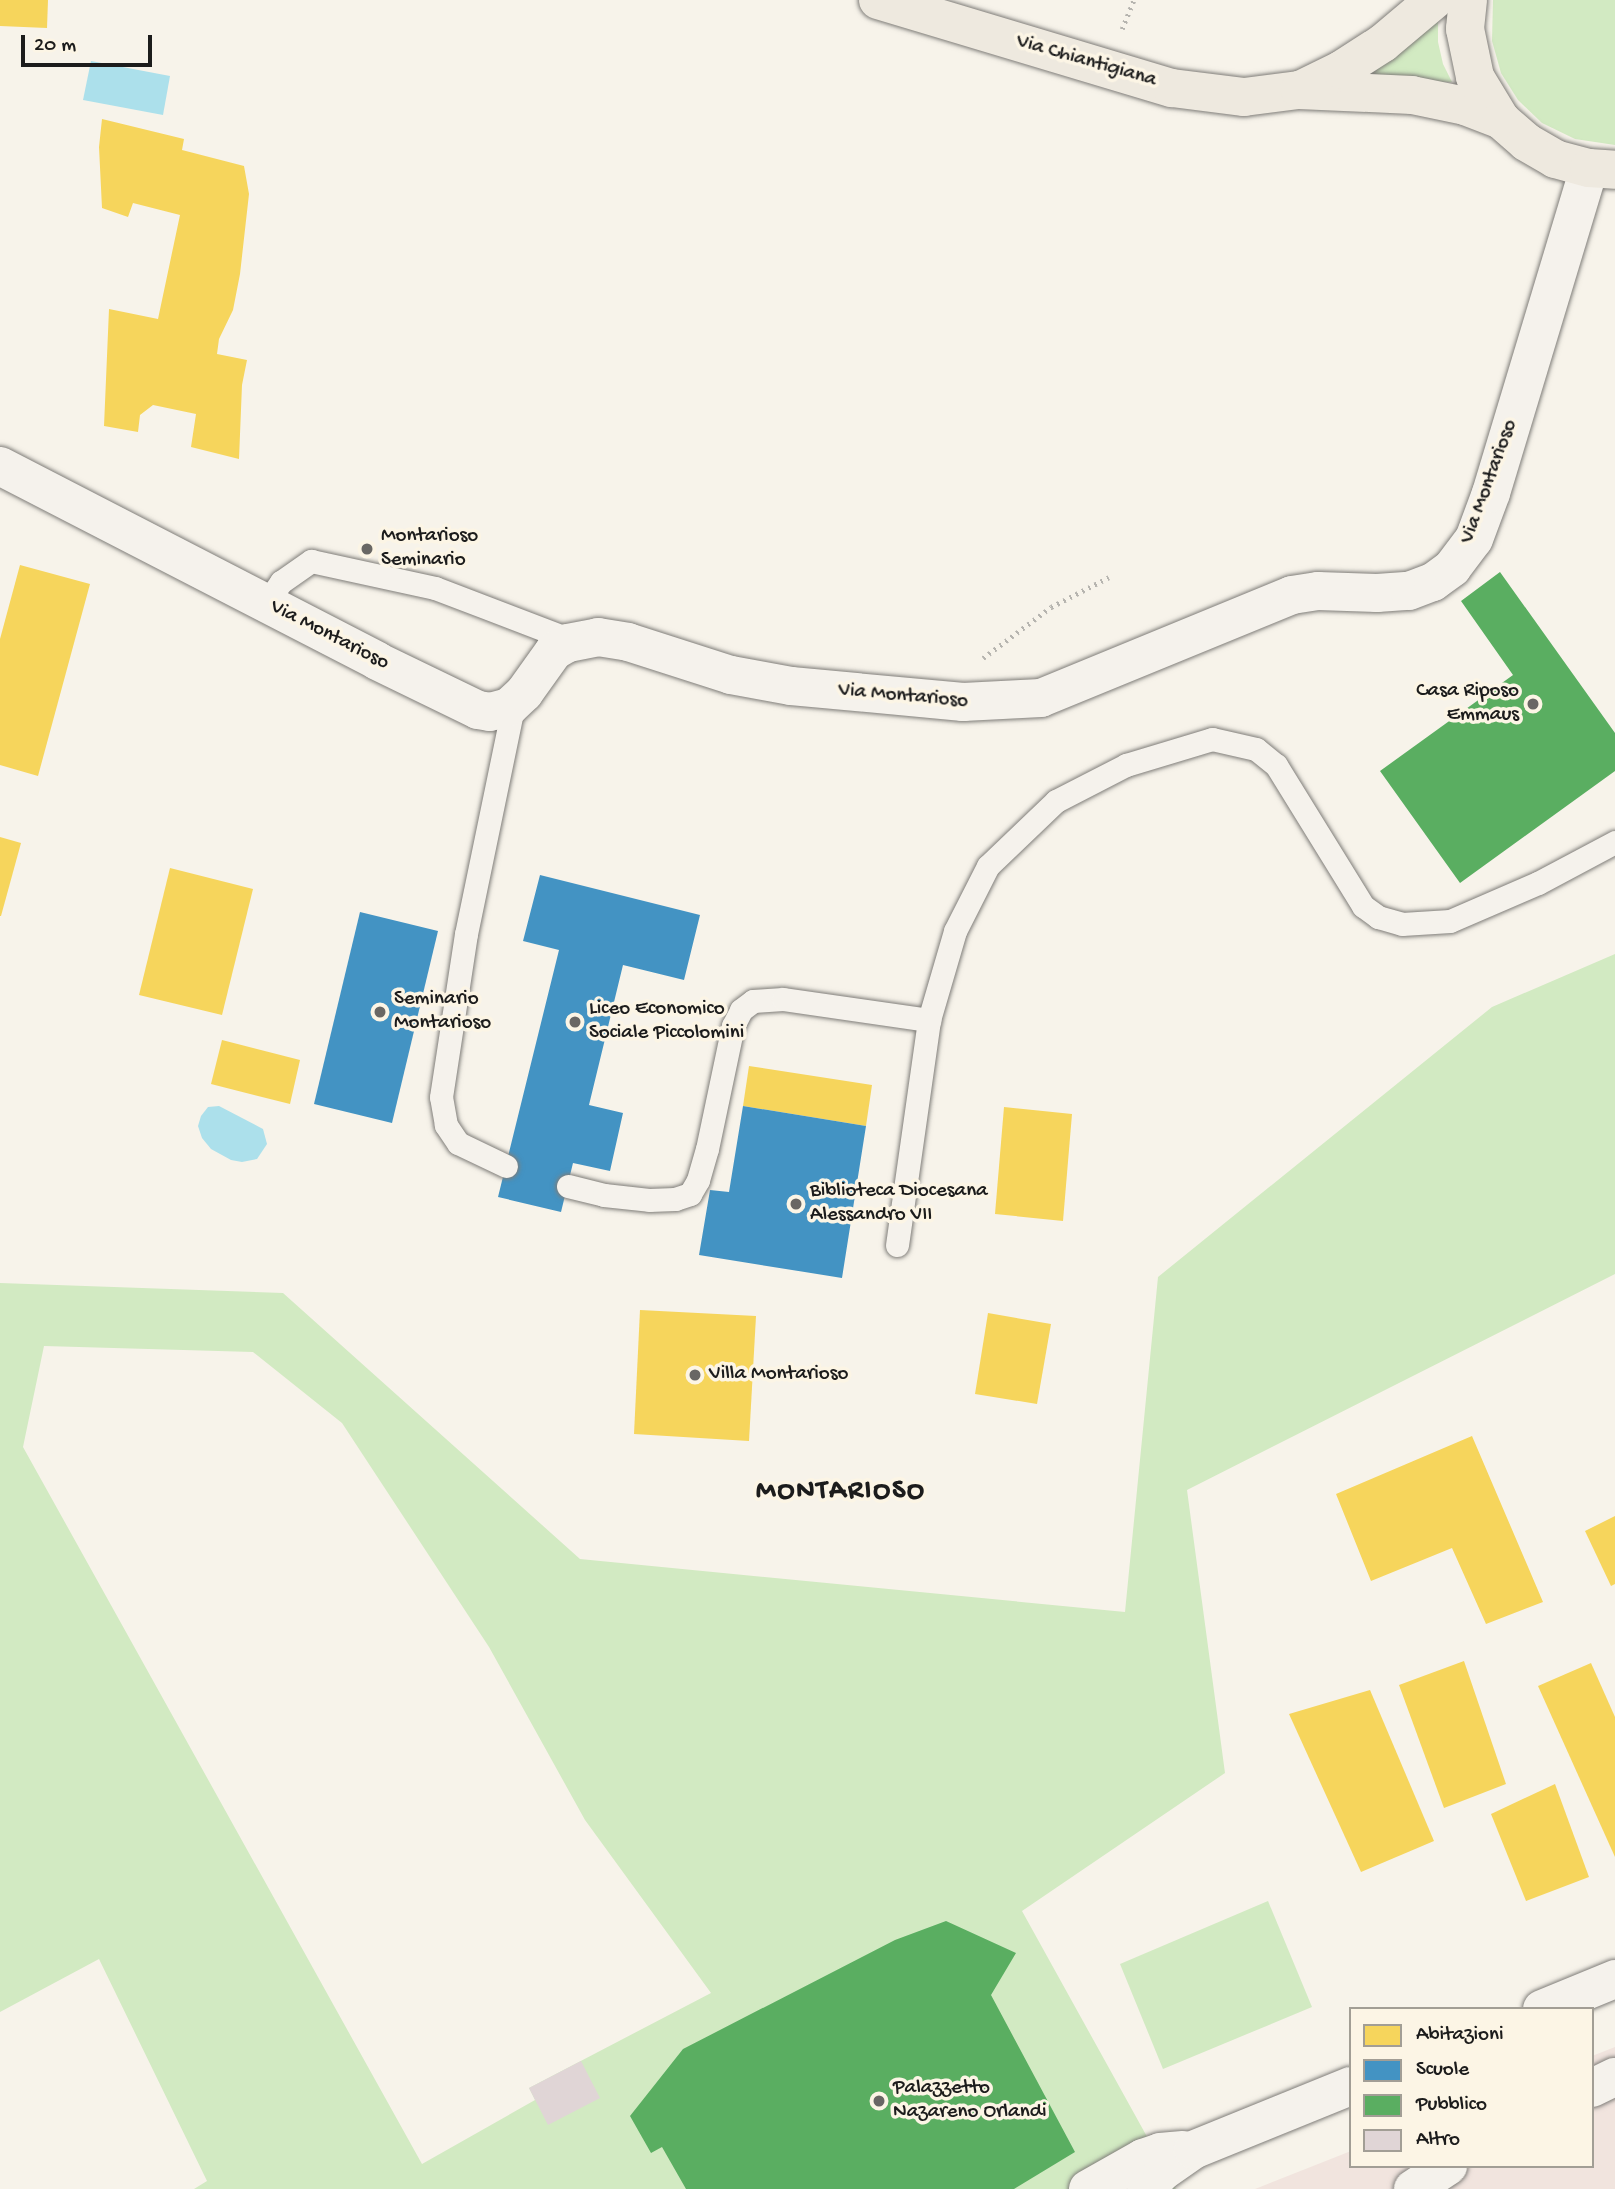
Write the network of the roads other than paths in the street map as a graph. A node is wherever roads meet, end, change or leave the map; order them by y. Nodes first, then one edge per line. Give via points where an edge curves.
1 (878, 0) edge
2 (1434, 0) edge
3 (1468, 0) edge
4 (1299, 90) junction
5 (1501, 120) junction
6 (1602, 169) edge
7 (0, 466) edge
8 (266, 604) junction
9 (574, 641) junction
10 (514, 703) junction
11 (1615, 842) edge
12 (929, 1020) junction
13 (506, 1166) dead end
14 (568, 1186) dead end
15 (897, 1245) dead end
16 (1615, 1979) edge
17 (1547, 2007) edge
18 (1615, 2077) edge
19 (1349, 2087) edge
20 (1594, 2087) edge
21 (1193, 2150) junction
22 (1445, 2168) edge
23 (1088, 2189) edge
24 (1146, 2189) edge
25 (1413, 2189) edge

1 - 4 main road, Via Chiantigiana via 1172,88 1244,97
2 - 4 main road, Via Chiantigiana via 1382,43
3 - 5 main road, Via Chiantigiana via 1465,29 1475,77
4 - 5 main road, Via Chiantigiana via 1412,95 1465,106
5 - 6 main road, Via Chiantigiana via 1546,153
6 - 9 street, Via Montarioso via 1571,228 1482,518 1463,556 1433,582 1395,593 1292,595 1041,698 989,703 760,681 617,639
7 - 8 street, Via Montarioso
8 - 9 lane via 281,582 311,561 435,588
8 - 10 street, Via Montarioso via 467,706 490,712
9 - 10 street, Via Montarioso via 548,657
10 - 13 lane via 466,934 441,1097 446,1125 458,1143
11 - 12 lane via 1538,883 1450,921 1402,923 1378,917 1363,906 1276,765 1256,749 1212,739 1126,765 1056,801 988,866 955,931
12 - 14 lane via 783,999 753,1001 741,1010 733,1026 707,1149 690,1194 649,1200
12 - 15 lane
16 - 17 street
18 - 20 street
19 - 21 street
21 - 23 street via 1143,2158
21 - 24 street
22 - 25 street

